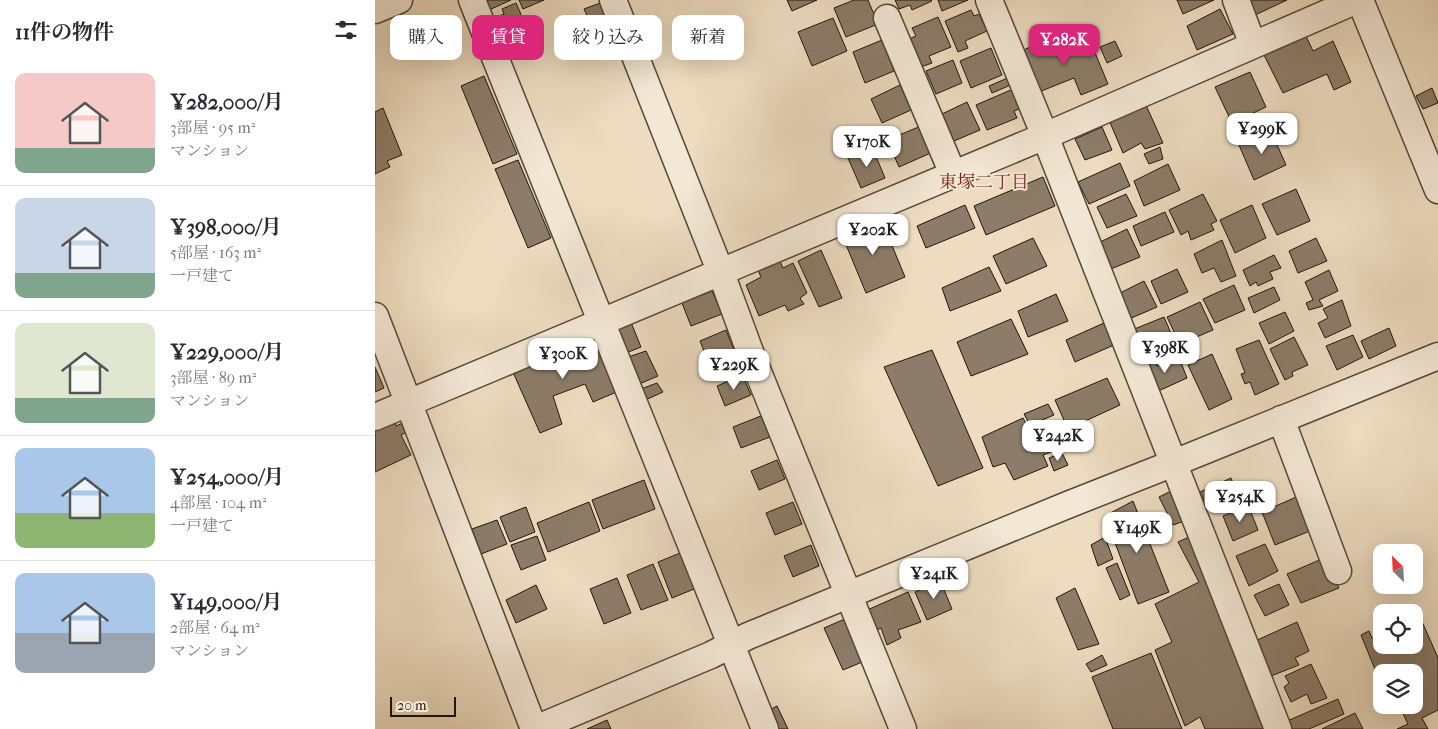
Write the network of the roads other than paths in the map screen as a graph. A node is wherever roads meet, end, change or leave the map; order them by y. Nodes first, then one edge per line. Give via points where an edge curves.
1 (399, 0) edge
2 (473, 0) edge
3 (613, 0) edge
4 (989, 0) edge
5 (1236, 0) edge
6 (1359, 0) edge
7 (375, 10) edge
8 (887, 18) dead end
9 (1253, 46) junction
10 (1045, 136) junction
11 (953, 174) junction
12 (1438, 190) edge
13 (721, 273) junction
14 (375, 316) edge
15 (601, 322) junction
16 (1438, 356) edge
17 (409, 402) junction
18 (375, 417) edge
19 (1281, 419) junction
20 (1174, 464) junction
21 (1338, 571) dead end
22 (849, 596) junction
23 (731, 645) junction
24 (535, 729) edge
25 (765, 729) edge
26 (903, 729) edge
27 (1278, 729) edge

1 - 7 street
2 - 15 street
3 - 13 street
4 - 10 street
5 - 9 street
6 - 9 street
6 - 12 street
8 - 11 street
9 - 10 street
10 - 11 street
10 - 20 street
11 - 13 street
13 - 15 street
13 - 22 street
14 - 17 street
15 - 17 street
15 - 23 street
16 - 19 street
17 - 18 street
17 - 24 street
19 - 20 street
19 - 21 street
20 - 22 street
20 - 27 street
22 - 23 street
22 - 26 street
23 - 24 street
23 - 25 street

